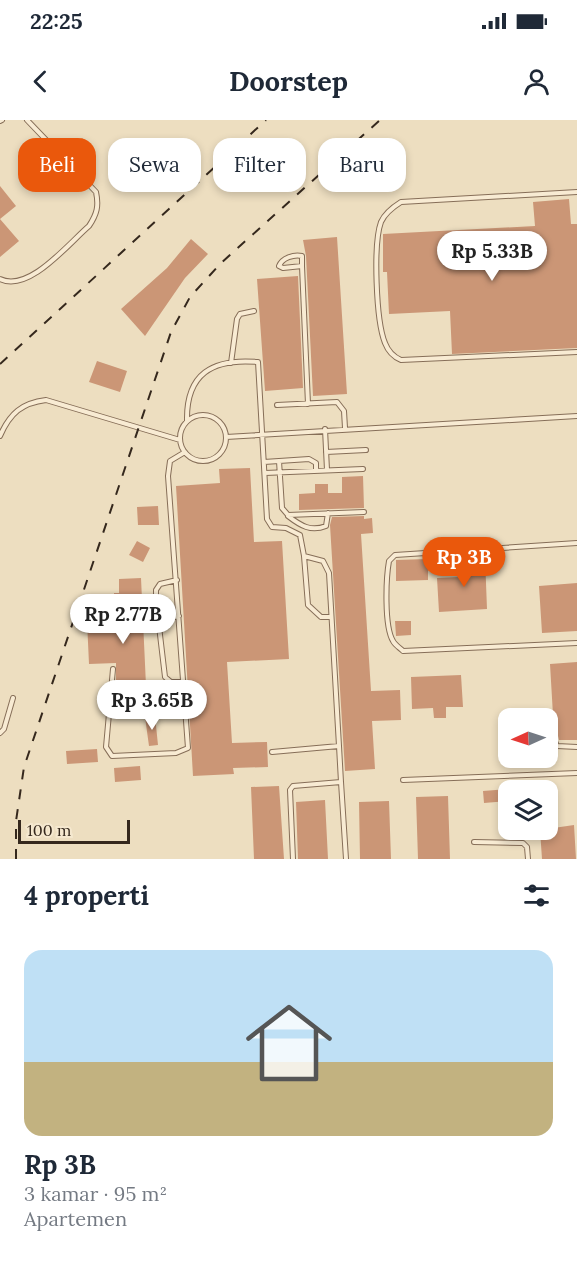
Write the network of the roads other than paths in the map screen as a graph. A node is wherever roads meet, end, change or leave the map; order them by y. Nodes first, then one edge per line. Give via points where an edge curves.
1 (27, 120) edge
2 (577, 192) edge
3 (302, 266) junction
4 (0, 279) edge
5 (254, 311) dead end
6 (577, 352) edge
7 (231, 363) junction
8 (308, 404) junction
9 (277, 405) dead end
10 (577, 416) edge
11 (187, 421) junction
12 (345, 428) junction
13 (325, 429) junction
14 (263, 433) junction
15 (0, 436) edge
16 (226, 437) junction
17 (180, 440) junction
18 (366, 450) dead end
19 (185, 452) junction
20 (326, 452) junction
21 (279, 461) junction
22 (264, 462) junction
23 (363, 469) dead end
24 (316, 471) junction
25 (327, 471) junction
26 (265, 473) junction
27 (280, 473) junction
28 (364, 512) dead end
29 (328, 513) junction
30 (288, 515) junction
31 (577, 543) edge
32 (304, 556) junction
33 (177, 580) junction
34 (179, 616) junction
35 (331, 617) junction
36 (157, 619) junction
37 (577, 643) edge
38 (113, 669) dead end
39 (183, 682) junction
40 (13, 698) dead end
41 (158, 711) dead end
42 (109, 713) junction
43 (0, 733) edge
44 (339, 746) junction
45 (558, 746) edge
46 (577, 747) edge
47 (272, 752) dead end
48 (577, 773) edge
49 (403, 780) dead end
50 (342, 782) junction
51 (474, 842) dead end
52 (293, 859) edge
53 (346, 859) edge
54 (528, 859) edge

1 - 4 lane via 96,192 98,205 89,226 31,278 10,283
2 - 6 lane via 401,202 383,218 377,233 376,255 381,330 386,346 401,360
3 - 3 lane via 300,255 282,260 279,266
3 - 8 lane
5 - 7 lane via 240,314 237,319
7 - 11 lane via 215,365 199,378 186,400
7 - 14 lane via 254,361 260,365
8 - 9 lane
8 - 12 lane via 341,404
10 - 12 lane
11 - 16 lane via 208,415 220,423
11 - 17 lane
12 - 13 lane
13 - 14 lane
13 - 20 lane
14 - 16 lane
14 - 22 lane
15 - 17 lane via 18,408 46,400
16 - 19 lane via 222,451 211,459 197,460
17 - 19 lane
18 - 20 lane
19 - 33 lane via 170,461 168,476
20 - 25 lane
21 - 22 lane
21 - 24 lane via 313,459
21 - 27 lane
22 - 26 lane
23 - 25 lane
24 - 25 lane
24 - 27 lane
26 - 27 lane
26 - 32 lane via 269,523 300,535
27 - 30 lane via 282,508
28 - 29 lane
29 - 30 lane
29 - 30 lane via 326,526 311,529
31 - 37 lane via 395,555 389,561 387,575 390,634 403,651
32 - 35 lane via 308,605 321,616
32 - 35 lane via 315,557 326,565
33 - 34 lane
33 - 36 lane via 160,584 156,590
34 - 36 lane
34 - 39 lane
35 - 44 lane
36 - 39 lane via 165,677 171,682
38 - 42 lane
39 - 42 lane via 188,748 183,751 112,756 106,747
40 - 43 lane
41 - 42 lane
44 - 47 lane
44 - 50 lane
45 - 46 lane
48 - 49 lane
50 - 52 lane via 293,786 290,790
50 - 53 lane
51 - 54 lane via 523,843

